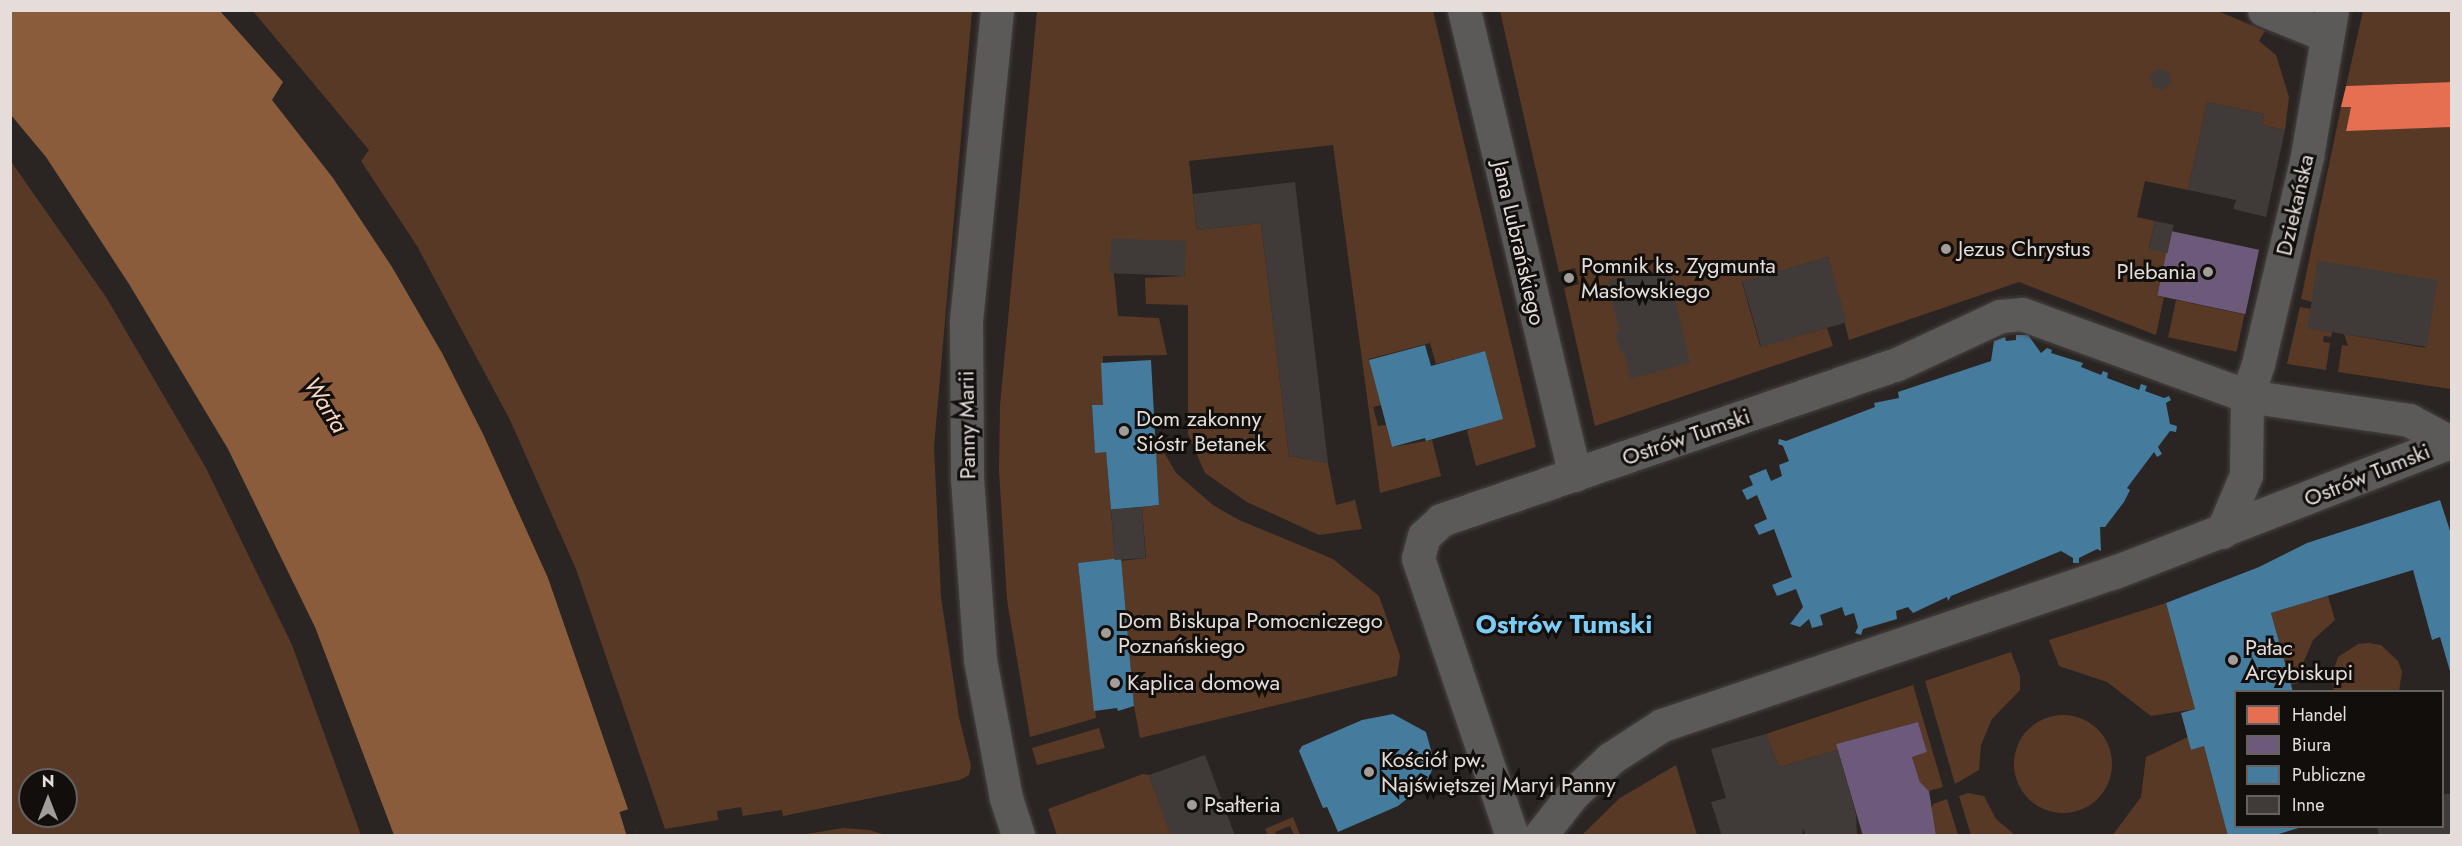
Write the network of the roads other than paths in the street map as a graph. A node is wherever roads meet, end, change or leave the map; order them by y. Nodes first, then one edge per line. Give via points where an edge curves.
1 (997, 10) edge
2 (1464, 10) edge
3 (2264, 10) edge
4 (2329, 23) edge
5 (2247, 396) junction
6 (2451, 444) edge
7 (1575, 475) junction
8 (2222, 532) junction
9 (1018, 836) edge
10 (1512, 836) edge
11 (1540, 836) edge

1 - 9 street, Panny Marii via 966,322 967,478 980,660 1006,798
2 - 7 street, Jana Lubrańskiego
3 - 4 street
4 - 5 street, Dziekańska via 2307,156
5 - 6 street, Ostrów Tumski via 2409,420
5 - 7 street, Ostrów Tumski via 2040,319 2022,314 2000,316 1895,365
5 - 8 street via 2246,475
6 - 8 street, Ostrów Tumski
7 - 10 street, Ostrów Tumski via 1441,520 1424,536 1418,558
8 - 11 street, Ostrów Tumski via 1662,725 1611,758 1572,795

